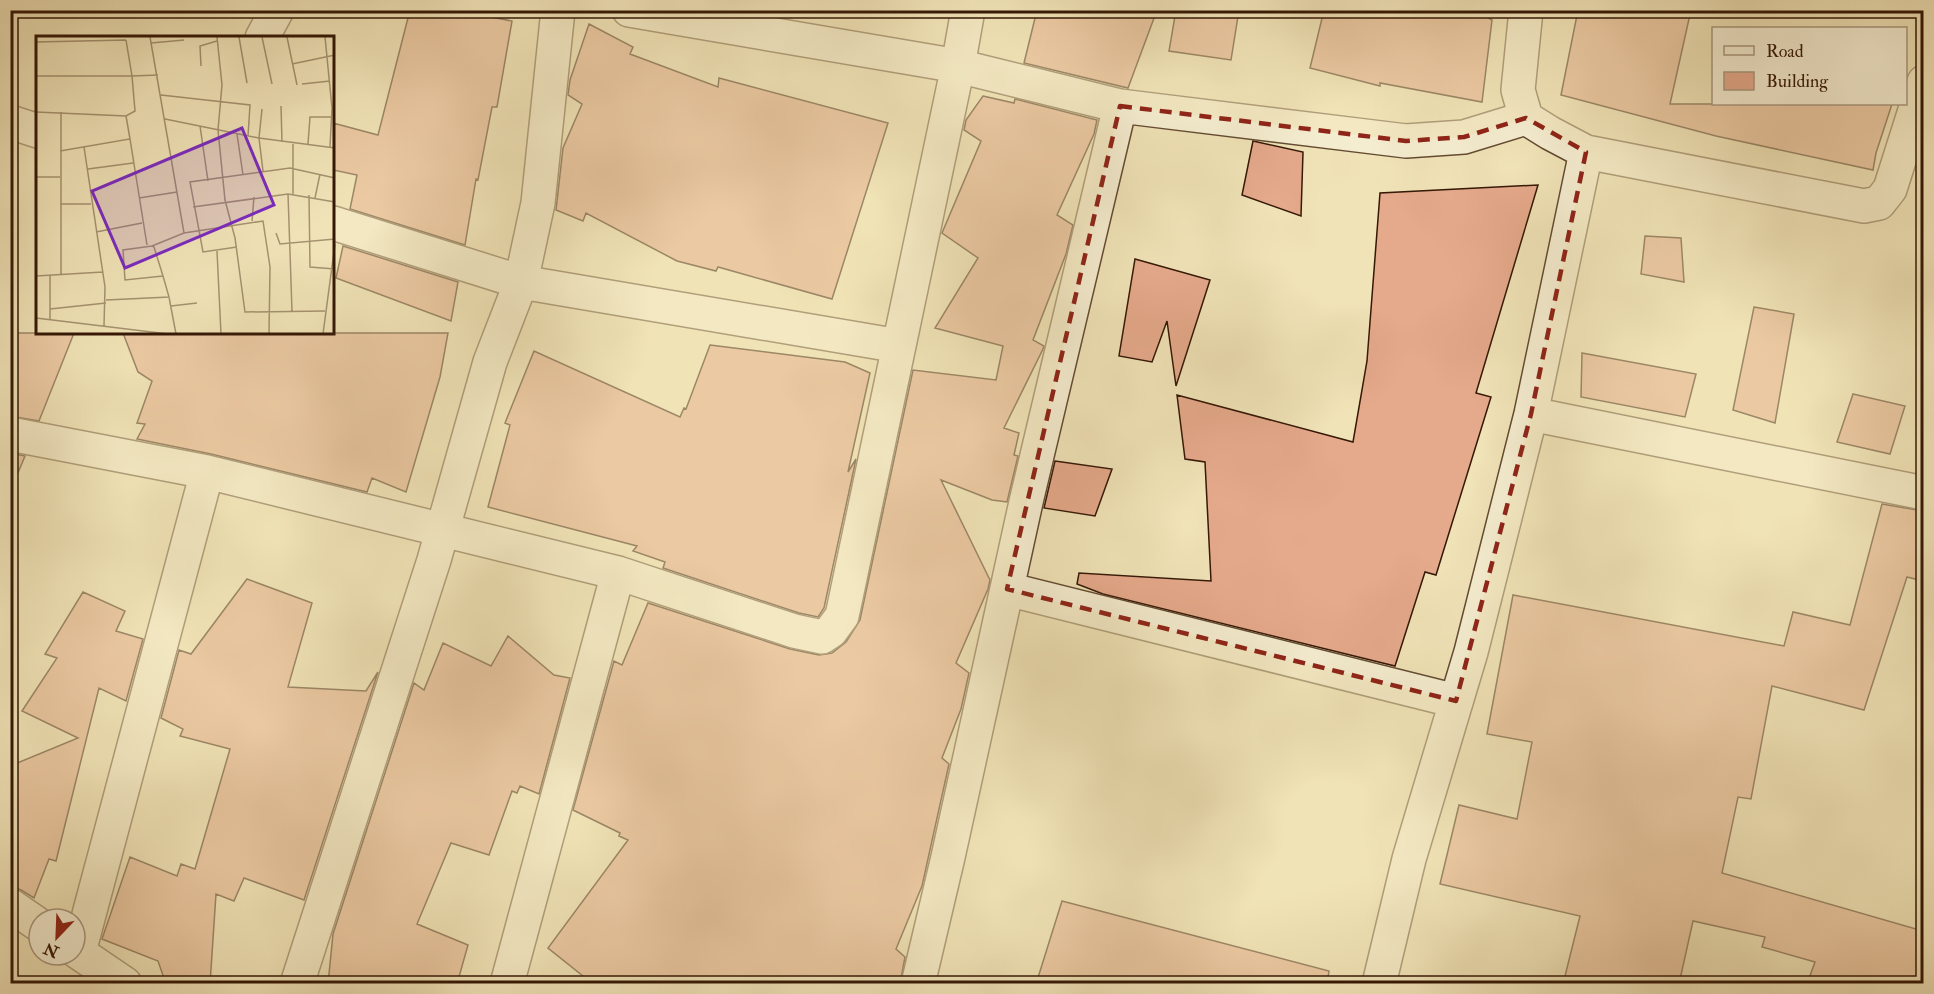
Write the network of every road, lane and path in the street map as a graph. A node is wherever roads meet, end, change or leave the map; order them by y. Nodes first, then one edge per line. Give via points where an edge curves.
1 (277, 10) edge
2 (558, 10) edge
3 (629, 10) edge
4 (968, 10) edge
5 (1526, 10) edge
6 (263, 36) edge
7 (958, 66) junction
8 (1923, 82) edge
9 (1119, 106) junction
10 (1526, 118) junction
11 (10, 122) edge
12 (36, 130) edge
13 (1586, 152) junction
14 (334, 223) edge
15 (521, 282) junction
16 (899, 346) junction
17 (1531, 414) junction
18 (10, 434) edge
19 (207, 472) junction
20 (1923, 493) edge
21 (442, 529) junction
22 (618, 573) junction
23 (1007, 589) junction
24 (1456, 701) junction
25 (10, 905) edge
26 (87, 914) edge
27 (27, 917) edge
28 (87, 958) edge
29 (125, 984) edge
30 (297, 984) edge
31 (507, 984) edge
32 (918, 984) edge
33 (1379, 984) edge

1 - 6 street
2 - 15 street via 538,203
3 - 7 street
4 - 7 street
5 - 10 street via 1518,90
7 - 9 street
7 - 16 street
8 - 13 street via 1890,189 1879,203 1864,206
9 - 10 street via 1406,141 1464,137
9 - 23 street
10 - 13 street
11 - 12 street
13 - 17 street
14 - 15 street
15 - 16 street
15 - 21 street via 490,362
16 - 22 street via 842,616 831,631 822,638 794,631
17 - 20 street
17 - 24 street via 1472,652
18 - 19 street
19 - 21 street
19 - 26 street
21 - 22 street
21 - 30 street
22 - 31 street
23 - 24 street
23 - 32 street
24 - 33 street via 1409,859
25 - 27 street
28 - 29 street

